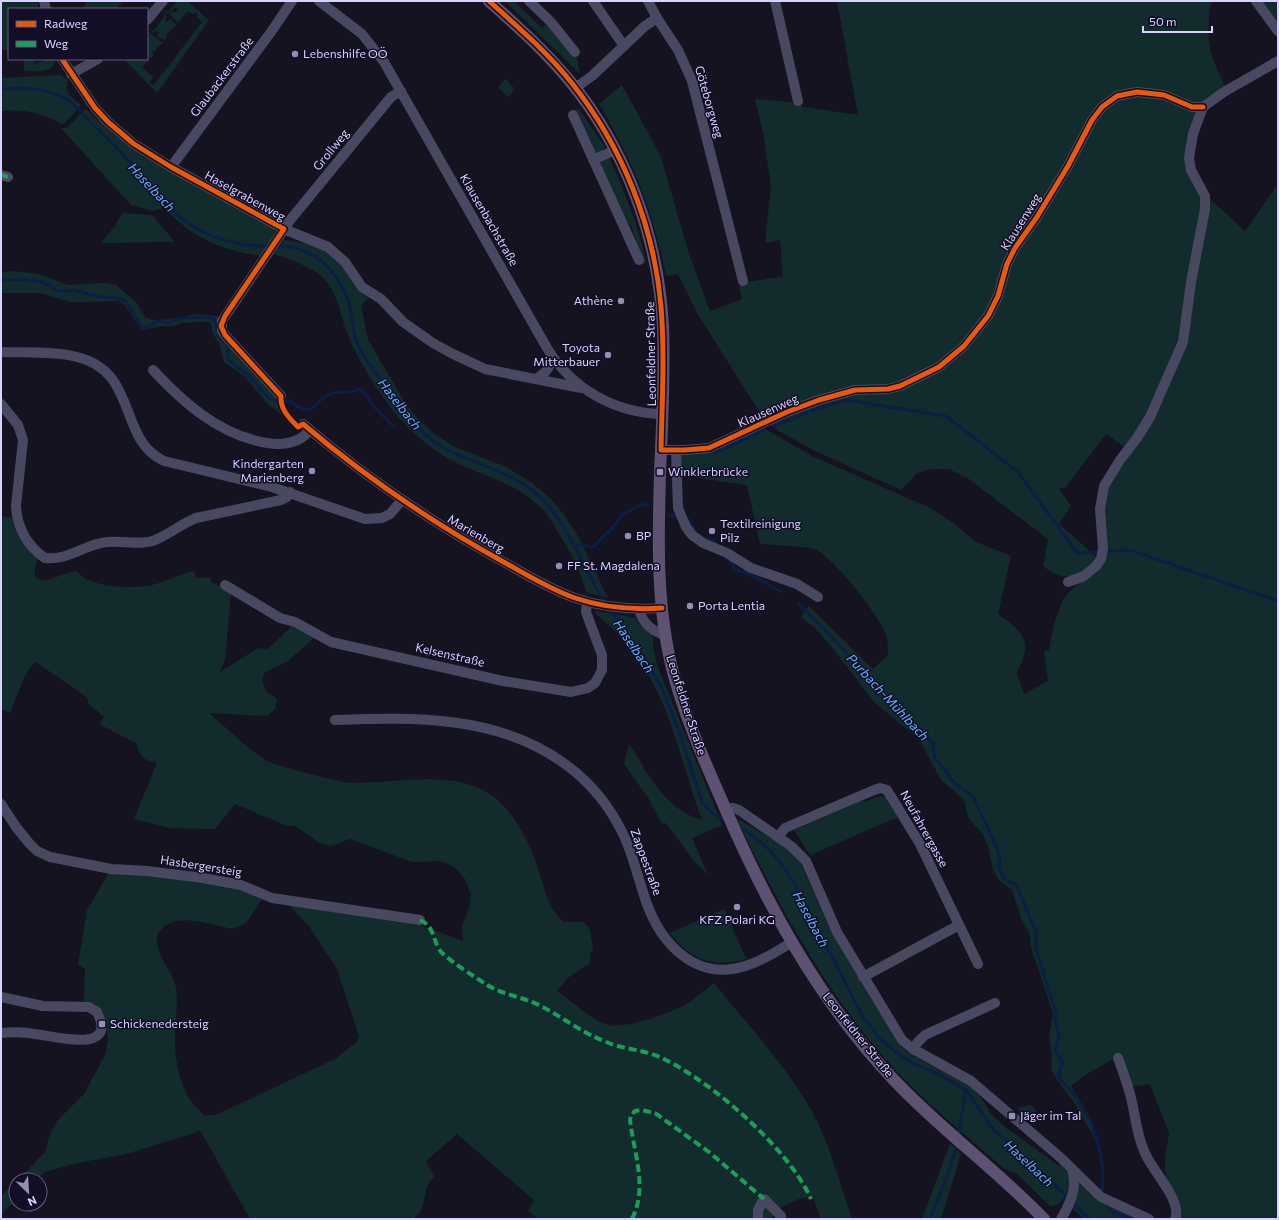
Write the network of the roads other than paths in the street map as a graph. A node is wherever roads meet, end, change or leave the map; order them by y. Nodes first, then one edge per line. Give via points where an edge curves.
1 (163, 1) edge
2 (292, 1) edge
3 (319, 1) edge
4 (489, 1) edge
5 (529, 1) edge
6 (593, 1) edge
7 (648, 1) edge
8 (775, 1) edge
9 (1256, 1) edge
10 (657, 18) junction
11 (148, 19) edge
12 (1276, 26) edge
13 (624, 46) junction
14 (575, 52) dead end
15 (63, 60) edge
16 (96, 60) edge
17 (1278, 61) edge
18 (71, 74) junction
19 (575, 88) junction
20 (401, 91) junction
21 (798, 101) dead end
22 (1203, 108) junction
23 (573, 116) dead end
24 (615, 150) junction
25 (594, 160) junction
26 (171, 167) junction
27 (284, 229) junction
28 (639, 260) dead end
29 (743, 281) dead end
30 (1, 352) edge
31 (551, 354) junction
32 (153, 370) dead end
33 (535, 379) junction
34 (582, 388) junction
35 (280, 396) dead end
36 (1, 404) edge
37 (662, 414) junction
38 (661, 450) junction
39 (676, 450) junction
40 (290, 492) junction
41 (402, 500) junction
42 (1068, 582) dead end
43 (225, 585) dead end
44 (818, 597) dead end
45 (591, 603) junction
46 (662, 608) junction
47 (639, 609) junction
48 (666, 636) junction
49 (335, 720) dead end
50 (1, 804) edge
51 (727, 814) junction
52 (778, 837) junction
53 (420, 920) dead end
54 (959, 926) junction
55 (792, 942) junction
56 (978, 964) dead end
57 (863, 976) junction
58 (1, 997) edge
59 (995, 1002) dead end
60 (1, 1033) edge
61 (914, 1049) junction
62 (1118, 1058) dead end
63 (1072, 1170) junction
64 (781, 1218) edge
65 (758, 1219) edge
66 (1044, 1219) edge
67 (1061, 1219) edge
68 (1150, 1219) edge
69 (1175, 1219) edge

1 - 11 street
2 - 26 street, Glaubackerstraße via 272,32
3 - 20 street, Klausenbachstraße via 350,24 372,45
4 - 19 main road, Leonfeldner Straße via 548,56
5 - 14 street via 551,22
6 - 13 street
7 - 10 street, Göteborgweg
8 - 21 street
9 - 12 street
10 - 13 street
10 - 29 street, Göteborgweg via 678,50 692,81
13 - 19 street
15 - 18 street, Haselgrabenweg
16 - 18 street
17 - 22 street
18 - 26 street, Haselgrabenweg via 108,122 134,144
19 - 24 main road, Leonfeldner Straße
20 - 27 street, Grollweg via 392,96
20 - 31 street, Klausenbachstraße
22 - 39 street, Klausenweg via 1192,107 1164,95 1137,92 1117,96 1102,107 1037,217 1013,252 998,296 988,316 964,346 939,367 900,386 855,390 819,400 709,448
22 - 42 street via 1189,158 1191,170 1205,196 1205,209 1191,282 1184,338 1150,417 1104,486 1100,509 1103,551 1098,564 1091,572
23 - 25 street
24 - 25 street
24 - 37 main road, Leonfeldner Straße via 639,205 656,270 662,326
25 - 28 street
26 - 27 street, Haselgrabenweg
27 - 33 street, Haselgrabenweg via 337,253 362,287 381,299 403,322 432,342 485,369
27 - 35 street, Haselgrabenweg via 225,316 221,326 225,335
30 - 40 street via 60,354 91,362 101,367 115,381 141,442 154,456 164,461
31 - 33 street via 547,371
31 - 34 street, Klausenbachstraße
32 - 41 street, Marienberg via 201,414 233,432 263,442 284,444 301,440 307,427
33 - 34 street, Haselgrabenweg
34 - 37 street, Klausenbachstraße via 630,411
36 - 40 street via 18,425 24,440 16,516 30,545 45,558 62,557 105,542 154,540 190,520 281,500
37 - 38 main road, Leonfeldner Straße
38 - 39 street, Klausenweg
38 - 46 main road, Leonfeldner Straße via 658,554
39 - 44 street via 677,494 681,516 692,535 751,568 794,583
40 - 41 street via 374,520 390,514
41 - 45 street, Marienberg via 530,576
43 - 45 street, Kelsenstraße via 280,618 295,622 331,642 503,681 571,692 588,688 603,669 602,655 587,618
45 - 47 street, Marienberg
46 - 47 street, Marienberg
46 - 48 main road, Leonfeldner Straße
47 - 48 street via 642,620 652,630
48 - 51 main road, Leonfeldner Straße via 683,702
49 - 55 street, Zappestraße via 415,719 462,723 506,734 540,748 582,778 610,812 625,838 653,918 680,954 702,965 731,969 751,964
50 - 53 street, Hasbergersteig via 29,843 37,851 50,857 111,869 147,871 241,885 272,898
51 - 52 street via 734,808 739,810
51 - 55 main road, Leonfeldner Straße via 765,894
52 - 54 street, Neufahrergasse via 786,828 874,790 885,789 892,795 920,844
52 - 57 street via 806,861 830,919
54 - 56 street, Neufahrergasse
54 - 57 street
55 - 66 main road, Leonfeldner Straße via 820,987 860,1042 907,1093
57 - 61 street via 898,1034
58 - 60 street via 43,1006 88,1007 97,1012 102,1024 97,1036 83,1041 34,1034
59 - 61 street via 925,1035
61 - 63 street via 971,1081
62 - 69 street via 1128,1087 1141,1144 1153,1168 1170,1192 1176,1213
63 - 67 street via 1074,1190
63 - 68 street via 1105,1200
64 - 65 street via 764,1199 758,1210

